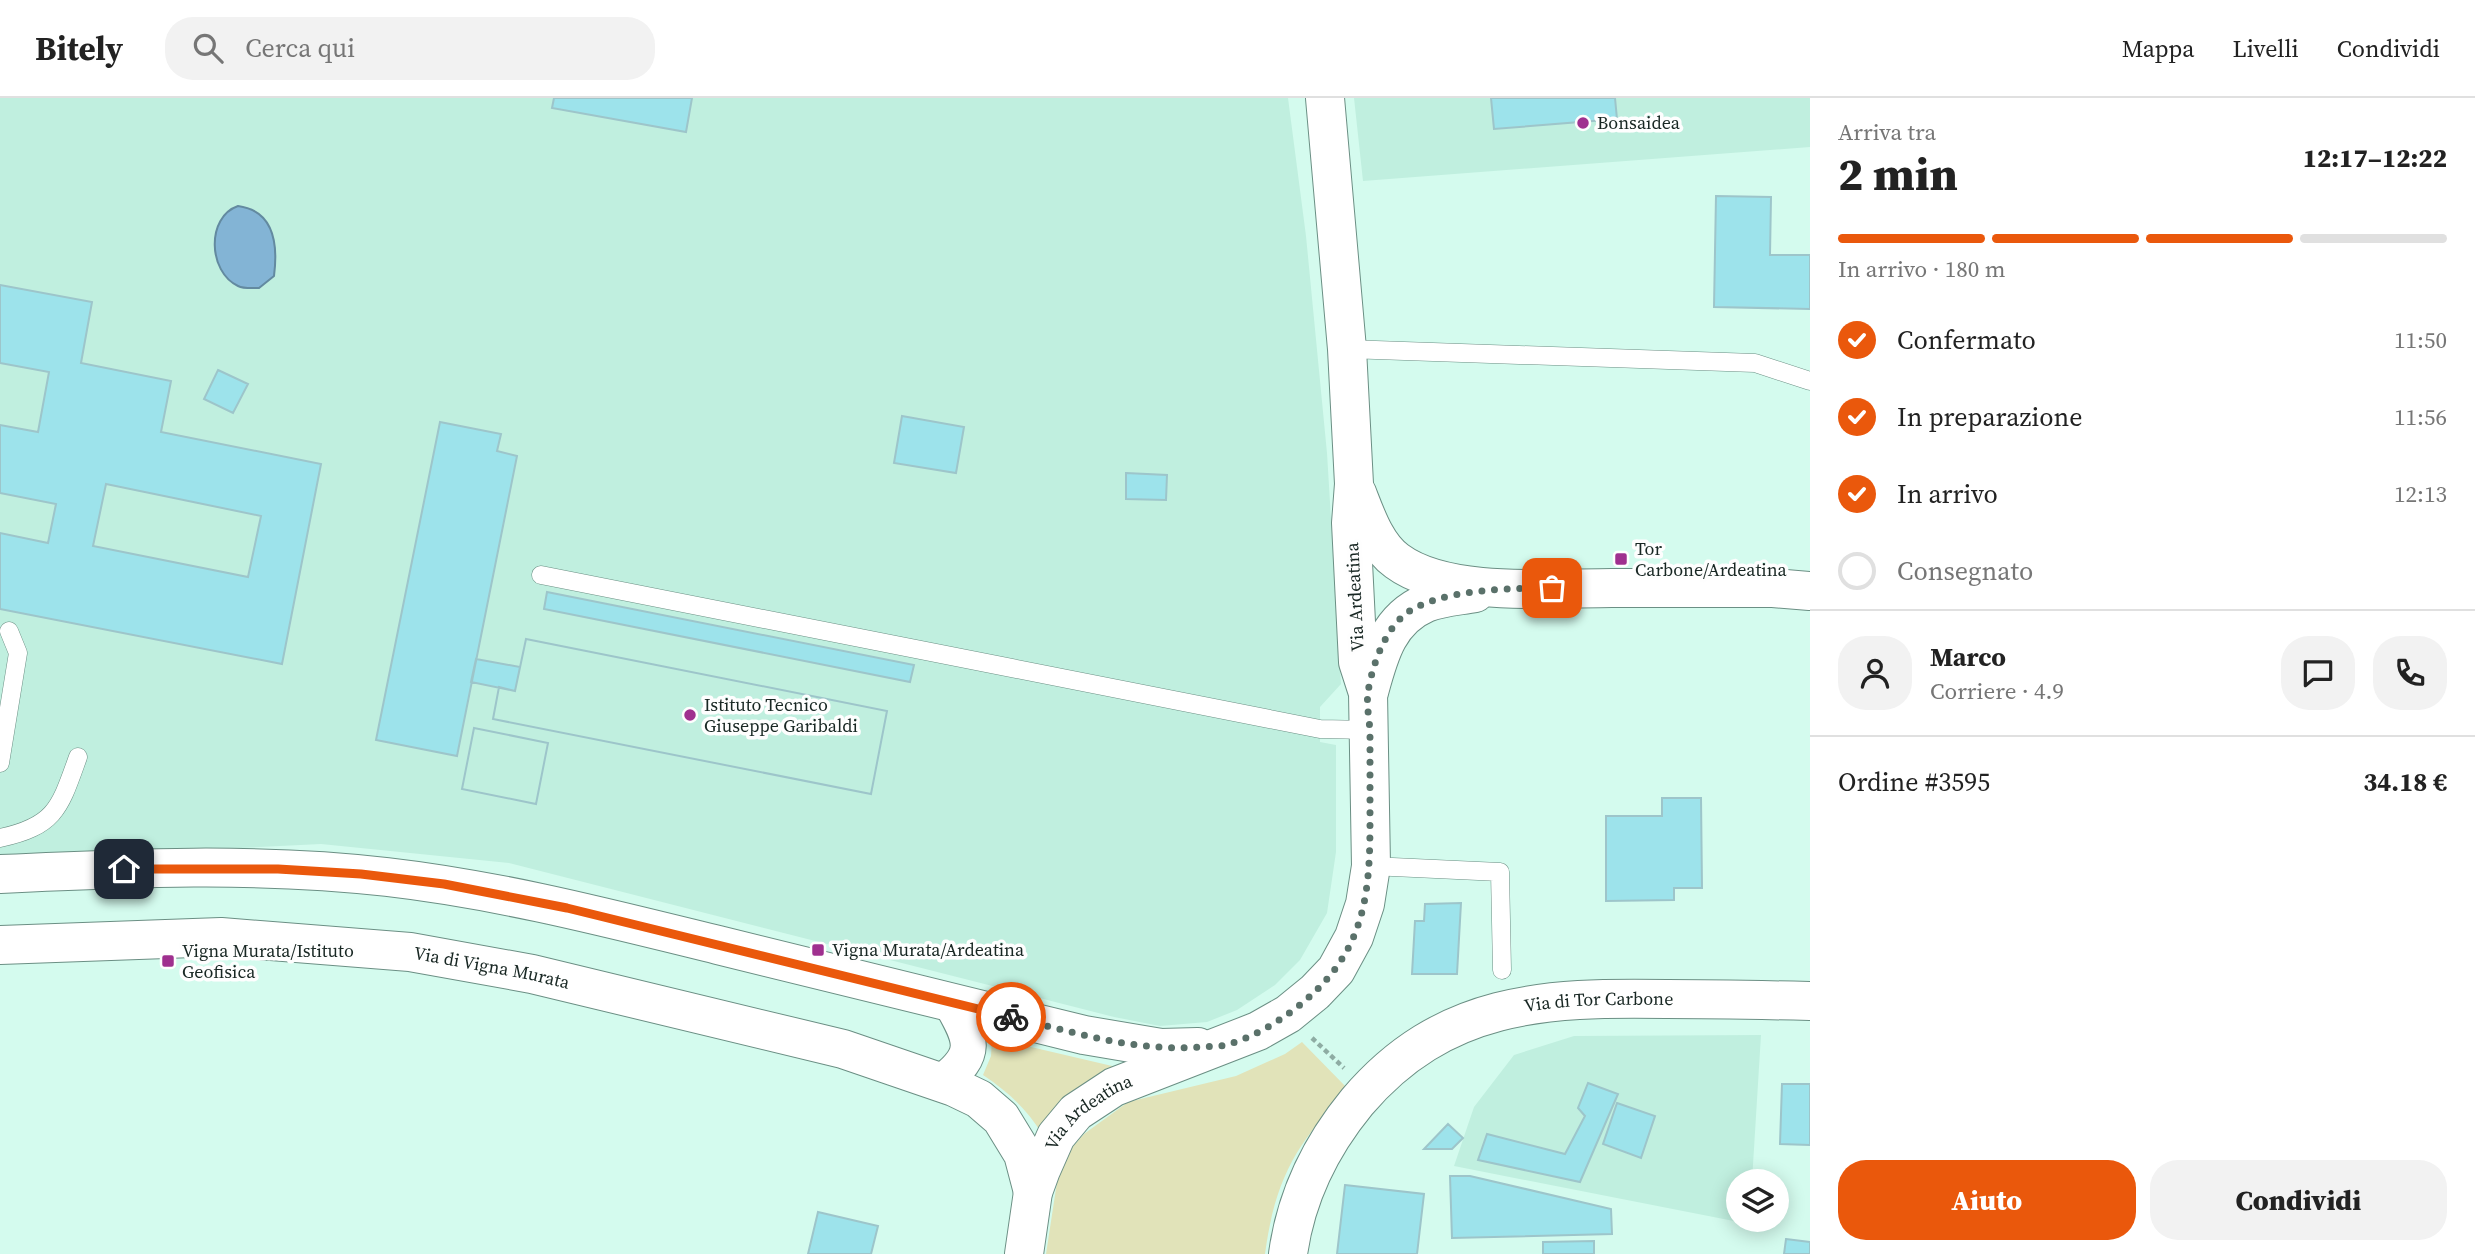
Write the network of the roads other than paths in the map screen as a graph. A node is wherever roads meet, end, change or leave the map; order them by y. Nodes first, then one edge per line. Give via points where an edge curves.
1 (1325, 98) edge
2 (1347, 349) junction
3 (1810, 381) edge
4 (1354, 484) junction
5 (541, 575) dead end
6 (1501, 588) junction
7 (1810, 591) edge
8 (9, 631) dead end
9 (1369, 712) junction
10 (78, 757) dead end
11 (0, 764) edge
12 (0, 838) edge
13 (1371, 866) junction
14 (0, 874) edge
15 (0, 945) edge
16 (1503, 970) dead end
17 (1810, 1001) edge
18 (951, 1003) junction
19 (1225, 1045) junction
20 (955, 1088) junction
21 (1033, 1192) junction
22 (1024, 1254) edge
23 (1287, 1254) edge

1 - 2 main road, Via Ardeatina
2 - 3 lane via 1755,363
2 - 4 main road, Via Ardeatina
4 - 6 main road via 1372,528 1395,560 1438,579
4 - 9 main road, Via Ardeatina via 1351,523 1358,663
5 - 9 lane via 1320,729
6 - 7 main road
6 - 9 main road via 1428,602 1403,616 1380,649
8 - 11 lane via 18,653
9 - 13 main road, Via Ardeatina
10 - 12 lane via 62,801 48,818 31,830
13 - 16 lane via 1500,872
13 - 19 main road, Via Ardeatina via 1365,904 1345,955 1325,982 1288,1014
14 - 18 main road via 251,867 444,884 567,908
15 - 20 main road, Via di Vigna Murata via 221,937 410,952 532,974 843,1049
17 - 23 main road, Via di Tor Carbone via 1614,998 1543,1002 1466,1022 1400,1060 1333,1133 1312,1167
18 - 19 main road via 1140,1046
18 - 20 street via 968,1036 968,1051
19 - 21 main road, Via Ardeatina via 1114,1087 1086,1103 1056,1136
20 - 21 main road, Via di Vigna Murata via 994,1112 1012,1135 1023,1154
21 - 22 main road, Via Ardeatina

